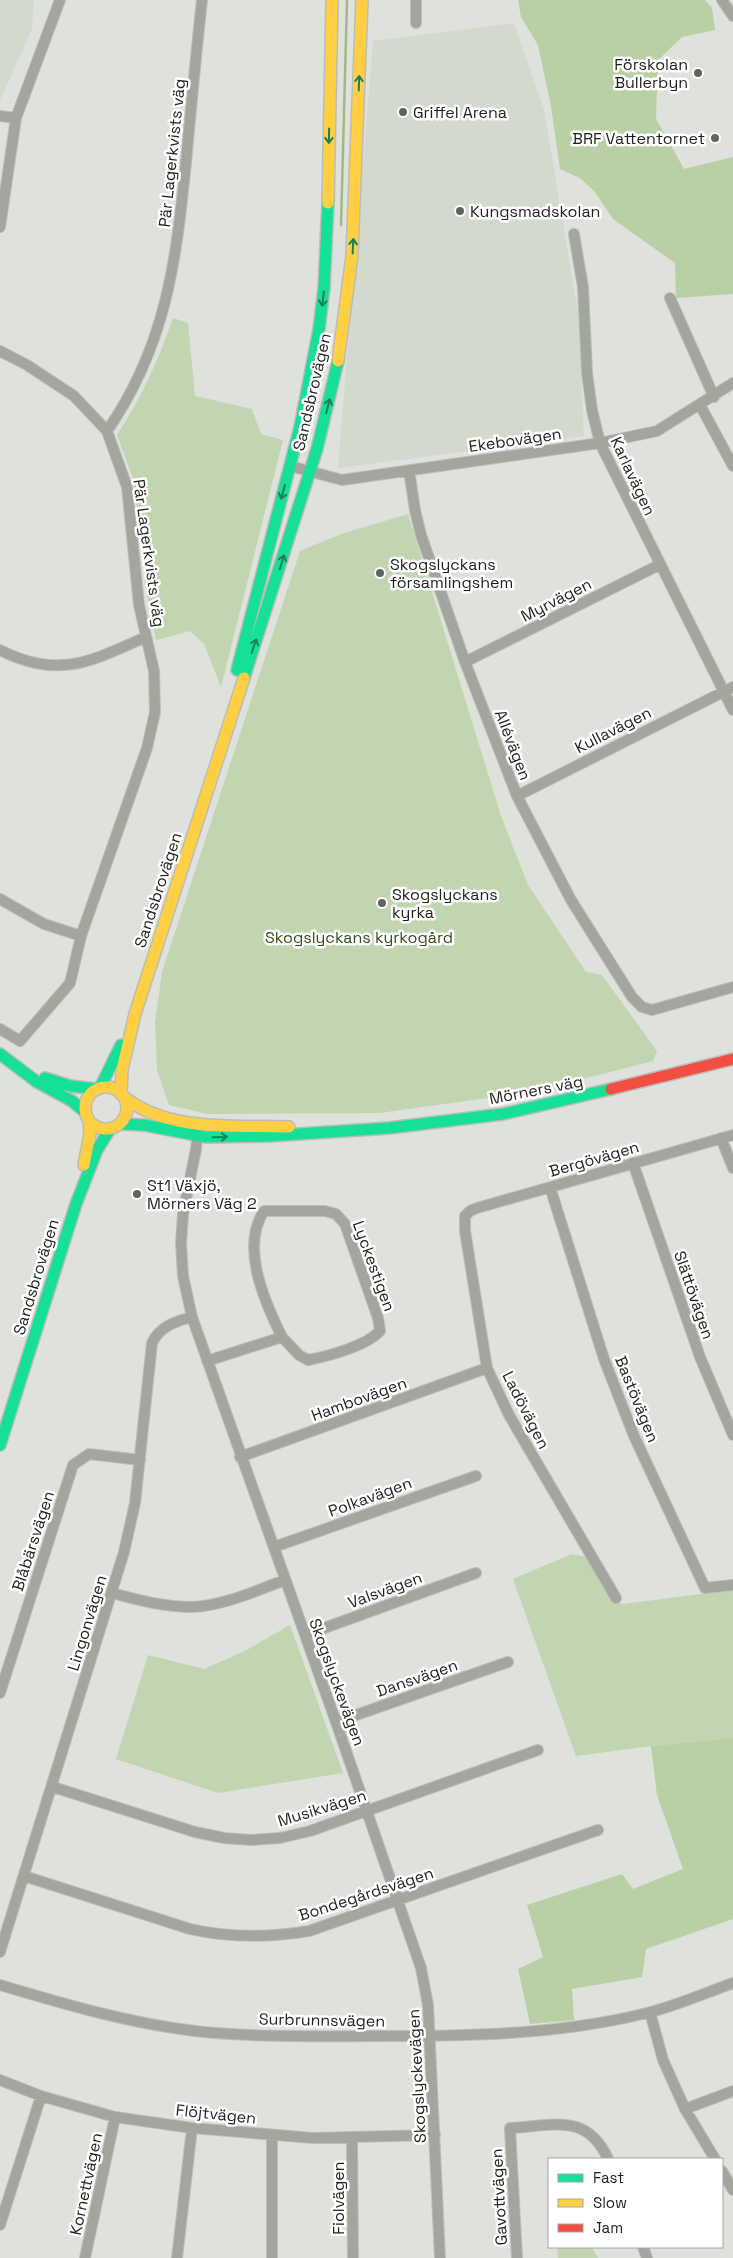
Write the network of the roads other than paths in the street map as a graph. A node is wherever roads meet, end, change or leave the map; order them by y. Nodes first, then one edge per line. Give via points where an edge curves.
1 (60, 0) edge
2 (202, 0) edge
3 (332, 0) edge
4 (362, 0) edge
5 (416, 0) edge
6 (722, 0) edge
7 (733, 16) edge
8 (416, 23) dead end
9 (0, 116) edge
10 (16, 118) junction
11 (0, 227) edge
12 (574, 234) dead end
13 (670, 298) dead end
14 (0, 351) edge
15 (733, 383) edge
16 (714, 397) junction
17 (700, 405) junction
18 (107, 431) junction
19 (600, 443) junction
20 (290, 466) junction
21 (733, 466) edge
22 (409, 470) junction
23 (308, 472) junction
24 (659, 565) junction
25 (146, 636) junction
26 (0, 650) edge
27 (465, 662) junction
28 (728, 689) edge
29 (733, 710) edge
30 (211, 775) junction
31 (517, 796) junction
32 (0, 899) edge
33 (81, 936) junction
34 (733, 986) edge
35 (135, 1014) junction
36 (0, 1029) edge
37 (0, 1054) edge
38 (733, 1059) edge
39 (18, 1067) junction
40 (99, 1089) junction
41 (122, 1096) junction
42 (87, 1117) junction
43 (198, 1124) junction
44 (115, 1127) junction
45 (342, 1130) junction
46 (733, 1135) edge
47 (198, 1137) junction
48 (721, 1138) junction
49 (633, 1163) junction
50 (733, 1168) edge
51 (550, 1187) junction
52 (76, 1204) junction
53 (465, 1216) joint
54 (192, 1316) junction
55 (282, 1337) junction
56 (207, 1361) junction
57 (487, 1368) junction
58 (733, 1435) edge
59 (0, 1445) edge
60 (240, 1457) junction
61 (140, 1460) junction
62 (476, 1476) dead end
63 (274, 1547) junction
64 (476, 1573) dead end
65 (284, 1580) junction
66 (733, 1585) edge
67 (112, 1593) junction
68 (616, 1598) dead end
69 (305, 1635) junction
70 (508, 1662) dead end
71 (0, 1693) edge
72 (336, 1722) junction
73 (538, 1750) dead end
74 (53, 1787) junction
75 (367, 1811) junction
76 (598, 1830) dead end
77 (24, 1876) junction
78 (398, 1900) junction
79 (0, 1952) edge
80 (733, 1983) edge
81 (0, 1985) edge
82 (650, 2012) junction
83 (429, 2036) junction
84 (0, 2080) edge
85 (733, 2091) edge
86 (41, 2096) junction
87 (685, 2109) junction
88 (115, 2116) junction
89 (192, 2128) junction
90 (435, 2135) junction
91 (272, 2136) junction
92 (352, 2138) junction
93 (608, 2158) edge
94 (714, 2158) edge
95 (723, 2173) edge
96 (733, 2190) edge
97 (0, 2225) edge
98 (85, 2258) edge
99 (178, 2258) edge
100 (272, 2258) edge
101 (353, 2258) edge
102 (440, 2258) edge
103 (517, 2258) edge

1 - 10 street
2 - 18 street, Pär Lagerkvists väg via 179,231 166,302 150,354
3 -> 20 main road, Sandsbrovägen via 324,288 320,329
23 -> 4 main road, Sandsbrovägen via 334,383 349,292 356,196
5 - 8 street
6 - 7 street
9 - 10 street
10 - 11 street
12 - 19 street, Karlavägen via 583,287 587,373
13 - 16 street
14 - 18 street via 74,396
15 - 16 street, Ekebovägen
16 - 17 street, Ekebovägen
17 - 19 street, Ekebovägen via 657,431
17 - 21 street
18 - 25 street, Pär Lagerkvists väg via 128,487
19 - 22 street, Ekebovägen
19 - 24 street, Karlavägen
20 - 23 street, Ekebovägen
20 -> 30 main road, Sandsbrovägen
22 - 23 street, Ekebovägen via 342,480
22 - 27 street, Allévägen via 421,536
30 -> 23 main road, Sandsbrovägen
24 - 27 street, Myrvägen
24 - 28 street, Karlavägen
25 - 26 street via 92,661 66,666 36,664
25 - 33 street, Pär Lagerkvists väg via 154,671 155,712 147,748
27 - 31 street, Allévägen
28 - 29 street, Karlavägen
28 - 31 street, Kullavägen
30 - 35 main road, Sandsbrovägen
31 - 34 street, Allévägen via 571,900 632,997 642,1007 652,1010 671,1006
32 - 33 street via 44,924
33 - 36 street, Pär Lagerkvists väg via 70,983 20,1041
35 - 40 main road, Sandsbrovägen
35 - 41 main road, Sandsbrovägen via 122,1070
37 - 39 main road
38 - 45 main road, Mörners väg via 600,1094 503,1114 389,1128
39 - 40 main road via 63,1084 88,1090
39 - 42 main road via 37,1082 72,1101
40 - 41 main road via 112,1088
40 - 42 main road via 86,1100
41 - 43 main road, Mörners väg via 146,1112
41 - 44 main road via 127,1105 126,1113
42 - 44 main road via 99,1128
42 - 52 main road, Sandsbrovägen via 88,1148
43 - 45 main road, Mörners väg
43 - 47 street, Skogslyckevägen
44 - 47 main road, Mörners väg via 144,1126
44 - 52 main road, Sandsbrovägen via 98,1150
47 -> 45 main road, Mörners väg
46 - 48 street, Bergövägen
47 - 54 street, Skogslyckevägen via 183,1214 181,1243 184,1284
48 - 49 street, Bergövägen
48 - 50 street
49 - 51 street, Bergövägen
49 - 58 street, Slättövägen via 700,1357
51 - 53 street, Bergövägen via 477,1208
51 - 66 street, Bastövägen via 604,1359 634,1436 705,1588
52 - 59 main road, Sandsbrovägen
53 - 57 street, Ladövägen
54 - 56 street, Skogslyckevägen
54 - 61 street, Lingonvägen via 167,1327 155,1336 152,1343
55 - 55 street, Lyckestigen via 308,1360 372,1338 380,1331 345,1224 336,1214 264,1211 257,1221 254,1252 262,1291
55 - 56 street
56 - 60 street, Skogslyckevägen
57 - 60 street, Hambovägen
57 - 68 street, Ladövägen via 509,1415
60 - 63 street, Skogslyckevägen
61 - 67 street, Lingonvägen via 135,1503
61 - 71 street, Blåbärsvägen via 89,1454 73,1464
62 - 63 street, Polkavägen
63 - 65 street, Skogslyckevägen
64 - 69 street, Valsvägen
65 - 67 street via 225,1602 193,1607 154,1604
65 - 69 street, Skogslyckevägen
67 - 74 street, Lingonvägen
69 - 72 street, Skogslyckevägen
70 - 72 street, Dansvägen
72 - 75 street, Skogslyckevägen
73 - 75 street, Musikvägen
74 - 75 street, Musikvägen via 195,1832 233,1839 280,1838
74 - 77 street, Lingonvägen
75 - 78 street, Skogslyckevägen
76 - 78 street, Bondegårdsvägen
77 - 78 street, Bondegårdsvägen via 190,1929 243,1937 309,1931
77 - 79 street, Lingonvägen
78 - 83 street, Skogslyckevägen via 421,1968 428,2005
80 - 82 street, Surbrunnsvägen
81 - 83 street, Surbrunnsvägen via 79,2008 196,2031
82 - 83 street, Surbrunnsvägen via 554,2030
82 - 87 street via 663,2060
83 - 90 street, Skogslyckevägen
84 - 86 street, Flöjtvägen
85 - 87 street
86 - 88 street, Flöjtvägen
86 - 97 street
87 - 94 street
88 - 89 street, Flöjtvägen
88 - 98 street, Kornettvägen
89 - 91 street, Flöjtvägen
89 - 99 street
90 - 92 street, Flöjtvägen
90 - 102 street, Skogslyckevägen
91 - 92 street, Flöjtvägen
91 - 100 street
92 - 101 street, Fiolvägen
93 - 103 street, Gavottvägen via 599,2141 579,2127 510,2128
95 - 96 street

